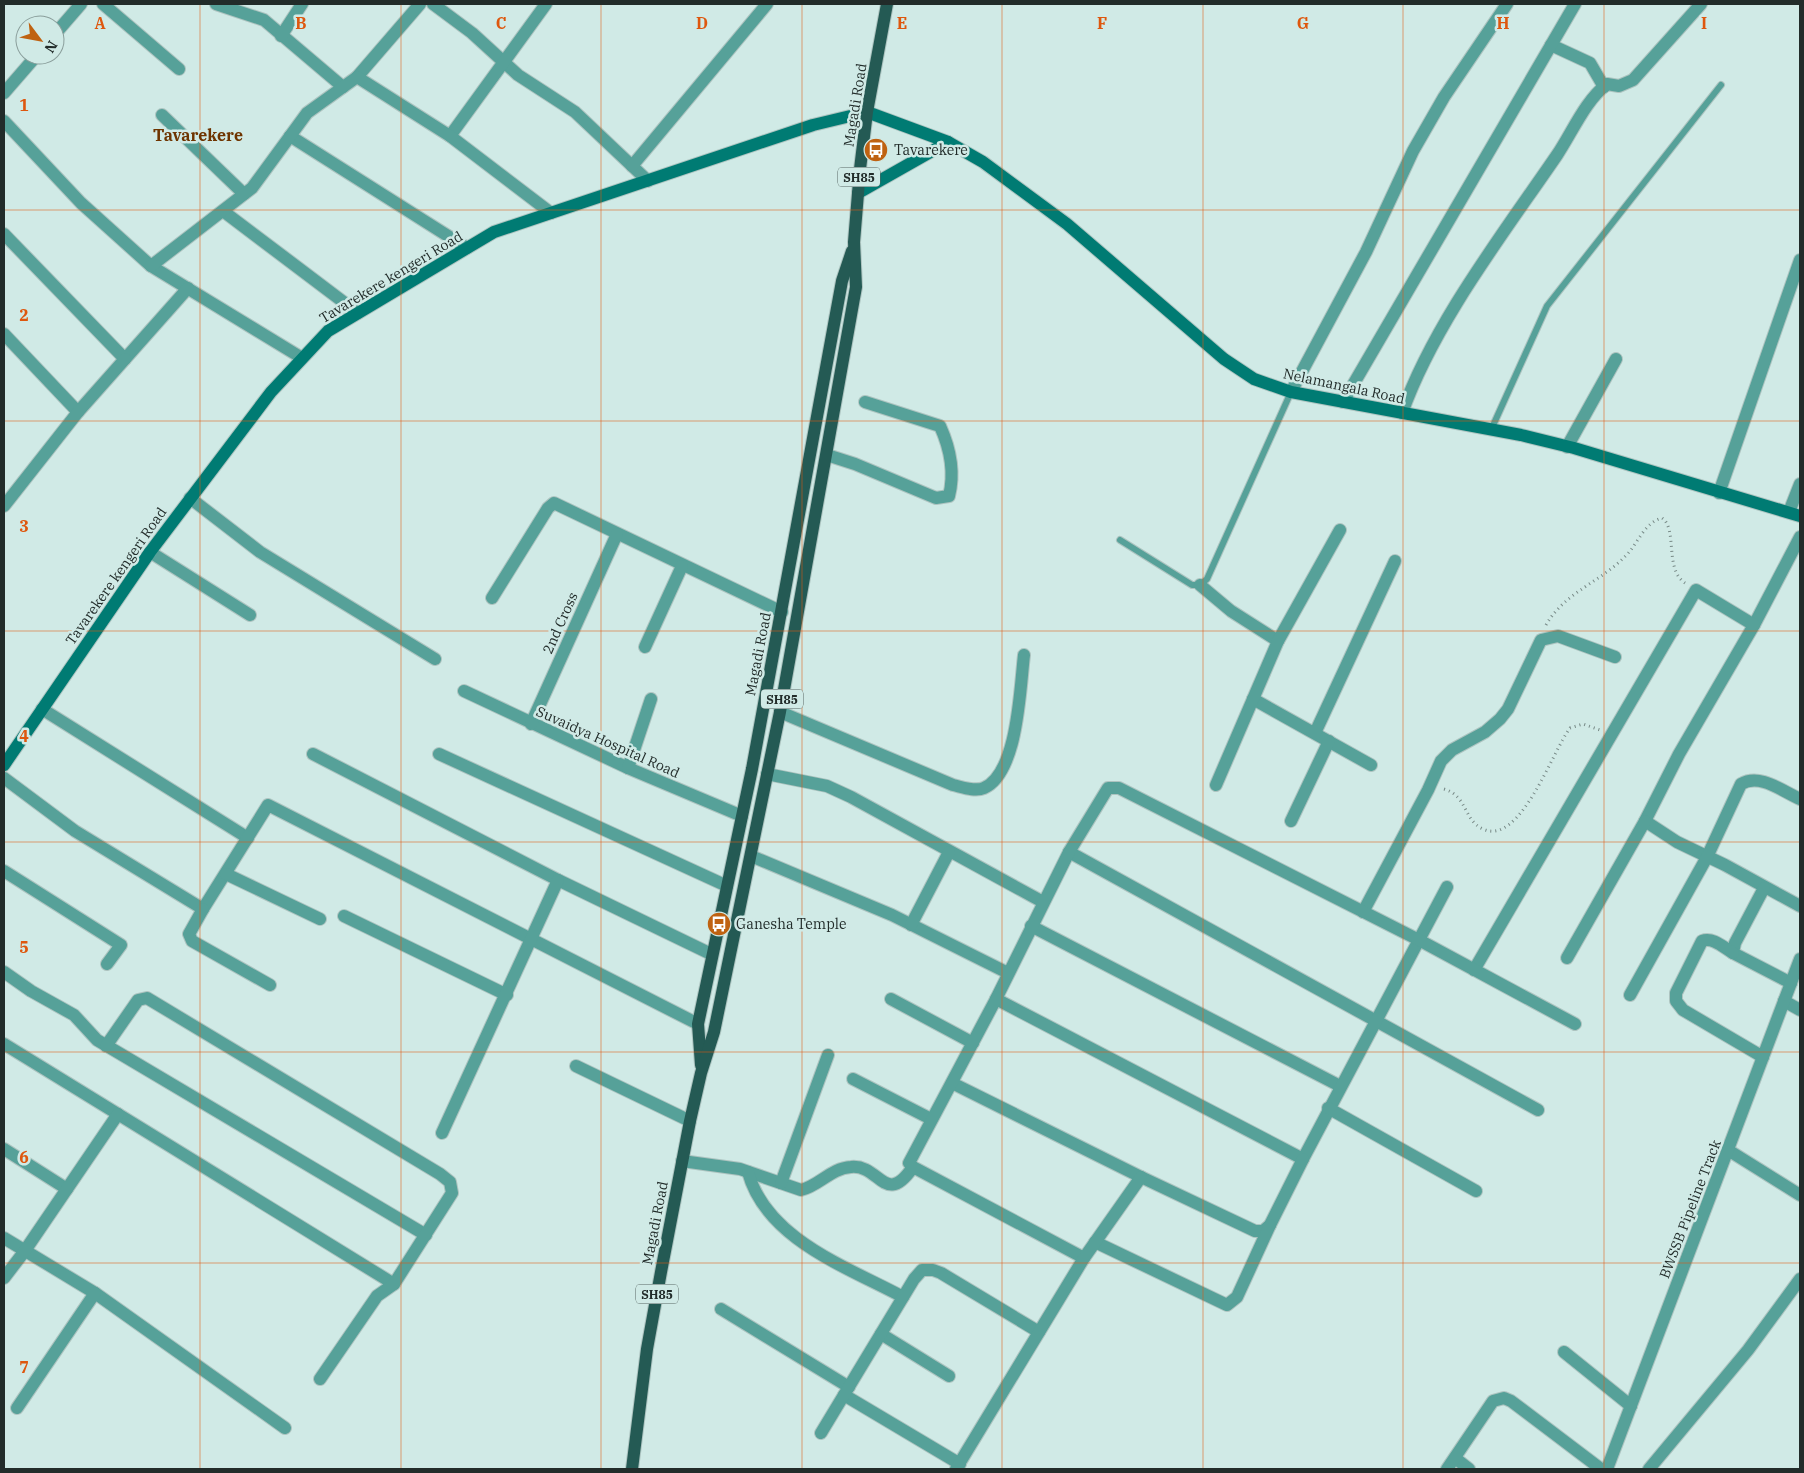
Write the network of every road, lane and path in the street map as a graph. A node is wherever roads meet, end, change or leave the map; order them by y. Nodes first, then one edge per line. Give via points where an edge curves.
1 (81, 4) edge
2 (103, 4) edge
3 (216, 4) edge
4 (302, 4) edge
5 (420, 4) edge
6 (433, 4) edge
7 (546, 4) edge
8 (767, 4) edge
9 (887, 4) edge
10 (1507, 4) edge
11 (1575, 4) edge
12 (1701, 4) edge
13 (65, 22) edge
14 (282, 36) junction
15 (1551, 45) junction
16 (504, 62) junction
17 (28, 65) edge
18 (179, 69) dead end
19 (357, 77) junction
20 (1721, 85) dead end
21 (1604, 86) junction
22 (343, 87) junction
23 (4, 93) edge
24 (867, 112) junction
25 (162, 115) dead end
26 (4, 121) edge
27 (290, 136) junction
28 (450, 136) junction
29 (948, 142) junction
30 (632, 166) junction
31 (648, 181) junction
32 (858, 192) junction
33 (244, 194) junction
34 (223, 211) junction
35 (551, 213) junction
36 (4, 234) edge
37 (854, 242) junction
38 (467, 248) junction
39 (1800, 260) edge
40 (151, 266) junction
41 (188, 288) junction
42 (358, 313) junction
43 (4, 334) edge
44 (302, 358) junction
45 (125, 359) junction
46 (1616, 359) dead end
47 (826, 362) junction
48 (843, 364) junction
49 (1291, 392) junction
50 (865, 402) dead end
51 (1343, 402) junction
52 (78, 412) junction
53 (1402, 413) junction
54 (1490, 430) junction
55 (1567, 446) junction
56 (827, 455) junction
57 (1800, 484) edge
58 (1719, 493) junction
59 (190, 498) junction
60 (4, 506) edge
61 (1795, 514) edge
62 (1340, 530) dead end
63 (617, 534) junction
64 (1800, 537) edge
65 (1120, 540) dead end
66 (150, 552) junction
67 (1395, 561) dead end
68 (682, 566) junction
69 (1200, 585) junction
70 (1696, 590) junction
71 (492, 598) dead end
72 (782, 612) junction
73 (250, 615) dead end
74 (1754, 625) junction
75 (1541, 640) junction
76 (1278, 641) junction
77 (645, 647) dead end
78 (1024, 655) dead end
79 (1615, 657) dead end
80 (435, 659) dead end
81 (464, 691) dead end
82 (651, 699) dead end
83 (1253, 699) junction
84 (42, 709) junction
85 (780, 712) junction
86 (531, 724) junction
87 (1315, 733) junction
88 (1612, 733) junction
89 (1329, 741) junction
90 (8, 749) edge
91 (313, 754) dead end
92 (439, 754) dead end
93 (1371, 764) dead end
94 (4, 765) edge
95 (628, 768) junction
96 (767, 774) junction
97 (4, 778) edge
98 (1216, 786) dead end
99 (1428, 790) junction
100 (1800, 799) edge
101 (742, 816) junction
102 (1291, 821) dead end
103 (1645, 821) junction
104 (248, 838) junction
105 (949, 852) junction
106 (1069, 852) junction
107 (751, 856) junction
108 (1706, 857) junction
109 (4, 871) edge
110 (226, 874) junction
111 (558, 880) junction
112 (727, 886) junction
113 (1447, 887) dead end
114 (1764, 888) junction
115 (1043, 902) junction
116 (1800, 906) edge
117 (203, 909) junction
118 (1363, 912) junction
119 (344, 916) dead end
120 (320, 919) dead end
121 (910, 925) junction
122 (1031, 926) junction
123 (532, 940) junction
124 (1419, 940) junction
125 (1732, 953) junction
126 (711, 954) junction
127 (1568, 958) dead end
128 (1800, 959) edge
129 (107, 964) dead end
130 (1474, 970) junction
131 (4, 972) edge
132 (1008, 973) junction
133 (1791, 983) junction
134 (270, 985) dead end
135 (507, 995) junction
136 (1630, 995) dead end
137 (891, 999) dead end
138 (996, 999) junction
139 (1784, 1001) junction
140 (1800, 1010) edge
141 (1376, 1021) junction
142 (698, 1024) junction
143 (1575, 1024) dead end
144 (973, 1042) junction
145 (4, 1044) edge
146 (106, 1046) junction
147 (828, 1055) dead end
148 (1764, 1057) junction
149 (576, 1066) dead end
150 (701, 1072) junction
151 (853, 1079) dead end
152 (952, 1083) junction
153 (1340, 1086) junction
154 (1328, 1108) junction
155 (1538, 1110) dead end
156 (118, 1114) junction
157 (931, 1120) junction
158 (690, 1121) junction
159 (442, 1133) dead end
160 (4, 1149) edge
161 (1728, 1150) junction
162 (1303, 1159) junction
163 (682, 1161) junction
164 (913, 1167) junction
165 (748, 1172) junction
166 (1141, 1178) junction
167 (781, 1183) junction
168 (67, 1189) junction
169 (1476, 1191) dead end
170 (1800, 1195) edge
171 (1270, 1225) junction
172 (426, 1235) junction
173 (4, 1238) edge
174 (1095, 1242) junction
175 (24, 1252) junction
176 (1084, 1258) junction
177 (4, 1278) edge
178 (1800, 1279) edge
179 (394, 1284) junction
180 (95, 1293) junction
181 (903, 1296) junction
182 (721, 1309) dead end
183 (1039, 1332) junction
184 (880, 1334) junction
185 (1564, 1352) dead end
186 (949, 1376) dead end
187 (320, 1379) dead end
188 (846, 1391) junction
189 (1631, 1406) junction
190 (17, 1408) dead end
191 (285, 1428) dead end
192 (820, 1433) dead end
193 (1455, 1458) junction
194 (958, 1466) edge
195 (632, 1469) edge
196 (1447, 1469) edge
197 (1469, 1469) edge
198 (1601, 1469) edge
199 (1607, 1469) edge
200 (1649, 1469) edge

1 - 13 street
2 - 18 street
3 - 14 street via 264,20
4 - 14 street
5 - 19 street
6 - 16 street
7 - 16 street
8 - 30 street
9 - 24 main road, Magadi Road / SH85
10 - 49 street via 1444,97 1413,151 1366,252
11 - 15 street
12 - 21 street via 1633,80 1619,86
14 - 22 street
15 - 21 street via 1590,63
15 - 51 street
16 - 28 street
16 - 30 street via 518,75 575,112
17 - 23 street
19 - 22 street
19 - 28 street
20 - 54 lane via 1547,306
21 - 53 street via 1595,93 1568,139 1485,261 1435,342 1413,383
22 - 27 street via 307,113
24 - 29 main road, Nelamangala Road
24 - 31 main road, Tavarekere kengeri Road via 813,125
24 - 32 main road, Magadi Road / SH85
25 - 33 street
26 - 40 street via 81,203
27 - 33 street via 252,188
27 - 38 street
28 - 35 street
29 - 32 main road
29 - 49 main road, Nelamangala Road via 983,162 1067,224 1224,359 1254,379
30 - 31 street
31 - 35 main road, Tavarekere kengeri Road
32 - 37 main road, Magadi Road / SH85
33 - 34 street
34 - 40 street
34 - 42 street
35 - 38 main road, Tavarekere kengeri Road via 494,232
36 - 45 street
37 - 47 main road, Magadi Road / SH85 via 842,281
37 - 48 main road, Magadi Road / SH85 via 856,287
38 - 42 main road, Tavarekere kengeri Road
39 - 58 street
40 - 41 street
41 - 44 street
41 - 45 street
42 - 44 main road, Tavarekere kengeri Road via 328,331
43 - 52 street
44 - 59 main road, Tavarekere kengeri Road via 271,392
45 - 52 street
46 - 55 street
47 - 48 main road
47 - 72 main road, Magadi Road / SH85
48 - 56 main road, Magadi Road / SH85
49 - 51 main road, Nelamangala Road
49 - 69 lane via 1212,571
50 - 56 street via 940,426 948,443 953,480 949,496 936,498
51 - 53 main road, Nelamangala Road
52 - 60 street
53 - 54 main road, Nelamangala Road
54 - 55 main road, Nelamangala Road
55 - 58 main road, Nelamangala Road
56 - 85 main road, Magadi Road / SH85
57 - 61 street
58 - 61 main road, Nelamangala Road
59 - 66 main road, Tavarekere kengeri Road
59 - 80 street via 260,552
62 - 76 street
63 - 68 street
63 - 71 street via 554,503
63 - 86 street, 2nd Cross
64 - 74 street
65 - 69 lane via 1183,581
66 - 73 street
66 - 84 main road, Tavarekere kengeri Road
67 - 87 street
68 - 72 street
68 - 77 street
69 - 76 street
70 - 74 street
70 - 75 path via 1680,579 1674,567 1668,524 1662,518 1644,530 1615,567 1560,605 1548,621
70 - 88 street
72 - 101 main road, Magadi Road / SH85
74 - 103 street via 1702,712
75 - 79 street via 1558,636
75 - 99 street via 1508,709 1492,727 1445,756
76 - 83 street
78 - 85 street via 1013,738 997,777 984,788 954,785
81 - 86 street, Suvaidya Hospital Road
82 - 95 street
83 - 87 street
83 - 98 street
84 - 90 main road, Tavarekere kengeri Road
84 - 104 street
85 - 96 main road, Magadi Road / SH85
86 - 95 street, Suvaidya Hospital Road
87 - 89 street
88 - 99 path via 1583,724 1570,728 1510,826 1492,831 1480,828 1458,795 1442,788
88 - 130 street
89 - 93 street
89 - 102 street
90 - 94 main road, Tavarekere kengeri Road
91 - 111 street
92 - 112 street
95 - 101 street, Suvaidya Hospital Road
96 - 105 street via 826,786
96 - 107 main road, Magadi Road / SH85
97 - 117 street via 75,831
99 - 118 street
100 - 108 street via 1761,781 1750,779 1741,784
101 - 112 main road, Magadi Road / SH85
103 - 108 street
103 - 127 street
104 - 110 street
104 - 123 street via 268,805
105 - 115 street
105 - 121 street
106 - 115 street
106 - 118 street via 1104,793 1113,786
106 - 141 street
107 - 121 street
107 - 150 main road, Magadi Road / SH85 via 714,1032
108 - 114 street
108 - 136 street
109 - 129 street via 121,945
110 - 117 street
110 - 120 street
111 - 123 street
111 - 126 street
112 - 126 main road, Magadi Road / SH85
113 - 124 street
114 - 116 street
114 - 125 street
115 - 122 street
117 - 134 street via 189,934 192,942
118 - 124 street
119 - 135 street
121 - 132 street
122 - 132 street
122 - 153 street
123 - 135 street
123 - 142 street
124 - 130 street
124 - 141 street
125 - 133 street
125 - 148 street via 1713,941 1702,942 1676,993 1676,1001 1684,1010
126 - 142 main road, Magadi Road / SH85
128 - 133 street, BWSSB Pipeline Track
130 - 143 street
131 - 146 street via 74,1015
132 - 138 street
133 - 139 street, BWSSB Pipeline Track
135 - 159 street
137 - 144 street
138 - 144 street
138 - 162 street
139 - 140 street
139 - 148 street, BWSSB Pipeline Track
141 - 153 street
141 - 155 street
142 - 150 main road, Magadi Road / SH85
144 - 152 street
145 - 156 street
146 - 172 street
146 - 172 street via 138,1000 147,998 160,1003 450,1182 452,1193
147 - 167 street
148 - 161 street, BWSSB Pipeline Track
149 - 158 street
150 - 158 main road, Magadi Road / SH85
151 - 157 street
152 - 157 street
152 - 166 street
153 - 154 street
154 - 162 street
154 - 169 street
156 - 168 street
156 - 179 street
157 - 164 street via 910,1160
158 - 163 main road, Magadi Road / SH85
160 - 168 street
161 - 170 street
161 - 189 street, BWSSB Pipeline Track
162 - 171 street
163 - 165 street
163 - 195 main road, Magadi Road / SH85 via 647,1349
164 - 167 street via 904,1180 891,1185 850,1166 801,1190
164 - 176 street
165 - 167 street
165 - 181 street via 756,1196 792,1236
166 - 171 street via 1255,1231 1263,1231
166 - 174 street
168 - 175 street
171 - 174 street via 1237,1297 1227,1305
172 - 179 street
173 - 175 street
174 - 176 street
175 - 177 street
175 - 180 street
176 - 183 street
178 - 200 street via 1748,1350
179 - 187 street via 377,1296
180 - 190 street
180 - 191 street
181 - 183 street via 919,1272 933,1270
181 - 184 street
182 - 188 street
183 - 194 street
184 - 186 street
184 - 188 street
185 - 189 street
188 - 192 street
188 - 194 street
189 - 199 street, BWSSB Pipeline Track
193 - 196 street
193 - 197 street
193 - 198 street via 1493,1401 1504,1398 1511,1400

